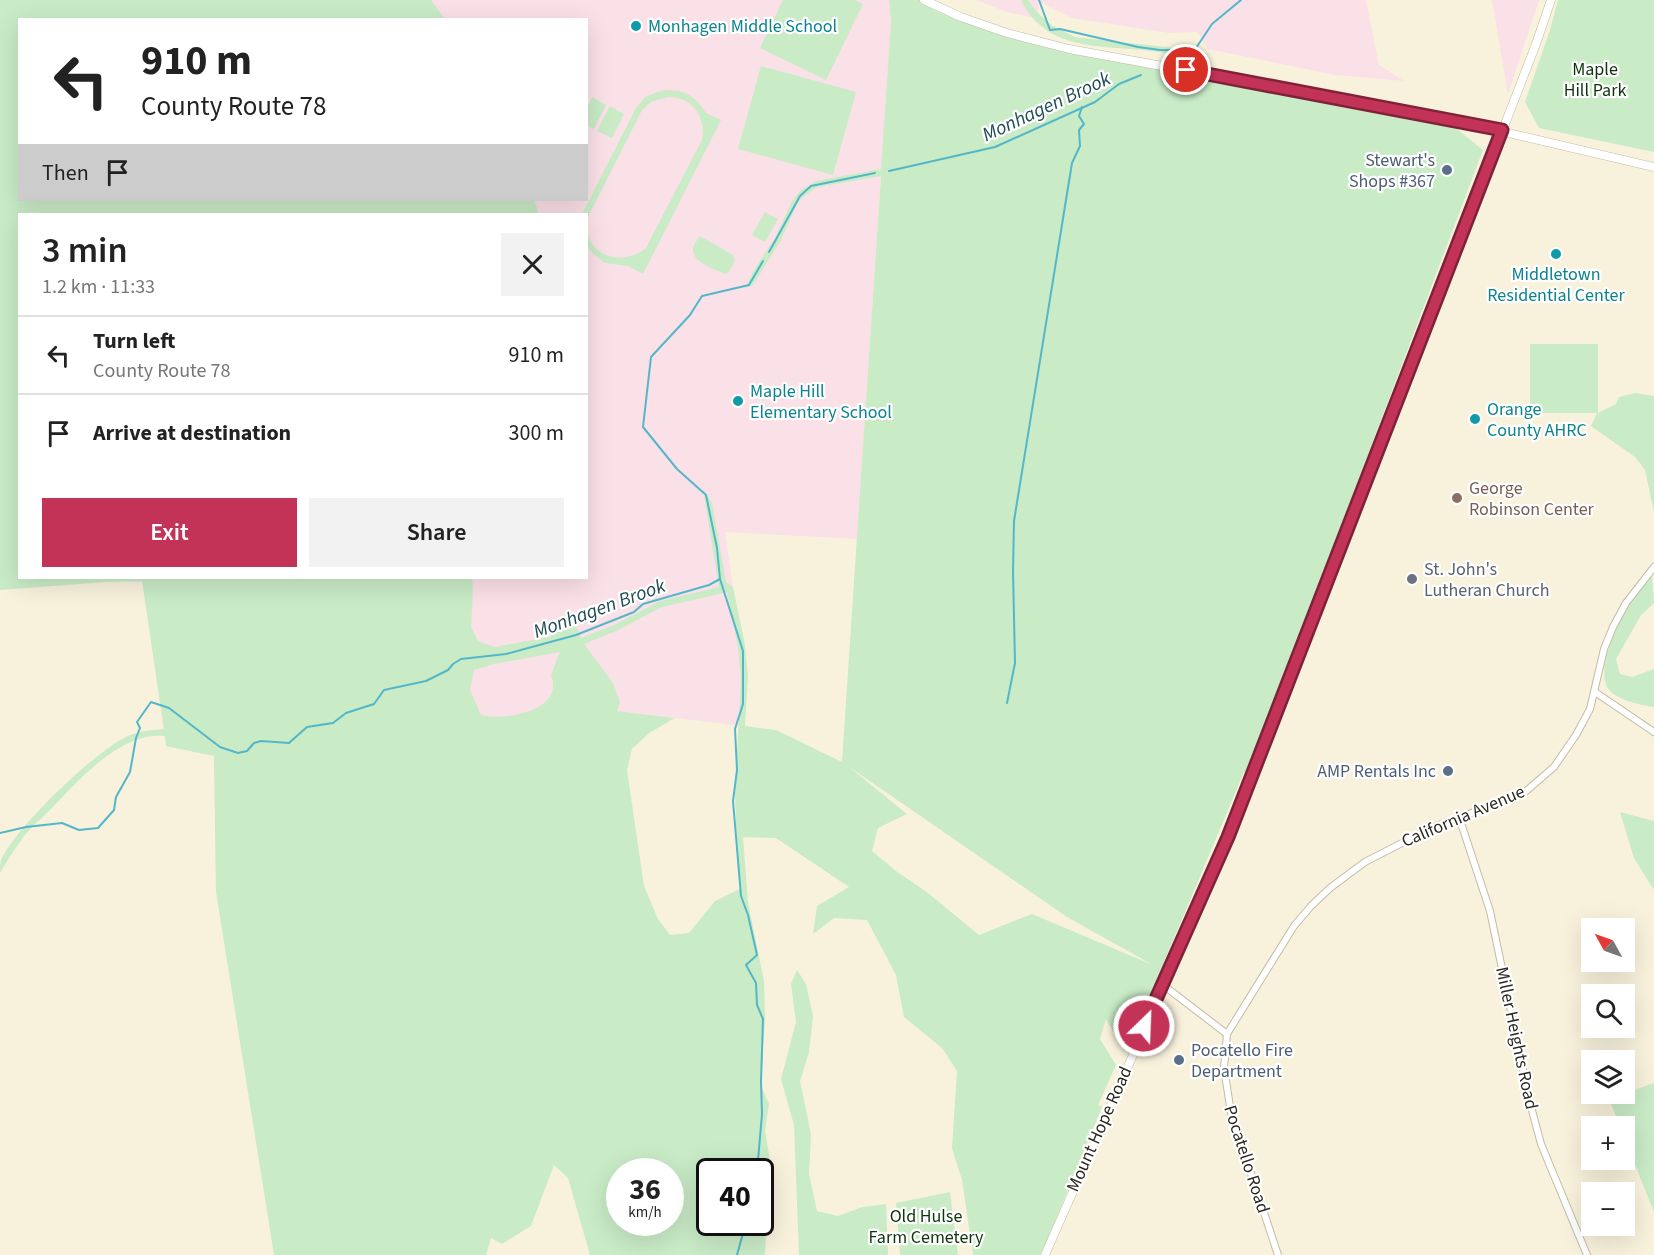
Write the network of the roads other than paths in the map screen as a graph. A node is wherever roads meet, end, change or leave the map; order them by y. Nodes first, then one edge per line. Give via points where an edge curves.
1 (924, 0) edge
2 (1551, 0) edge
3 (1502, 130) junction
4 (1654, 167) edge
5 (1654, 567) edge
6 (1595, 692) junction
7 (1654, 732) edge
8 (1459, 817) junction
9 (1163, 985) junction
10 (1227, 1034) junction
11 (1045, 1255) edge
12 (1278, 1255) edge
13 (1587, 1255) edge

1 - 3 street via 1007,33 1069,49
2 - 3 street, Mount Hope Road
3 - 4 street
3 - 9 street, Mount Hope Road via 1228,837
5 - 6 street, California Avenue via 1612,627
6 - 7 street
6 - 8 street, California Avenue via 1576,735 1545,776 1513,798
8 - 10 street, California Avenue via 1365,862 1318,900 1294,927
8 - 13 street, Miller Heights Road via 1490,911 1541,1144
9 - 10 street
9 - 11 street, Mount Hope Road
10 - 12 street, Pocatello Road via 1224,1068 1229,1102

